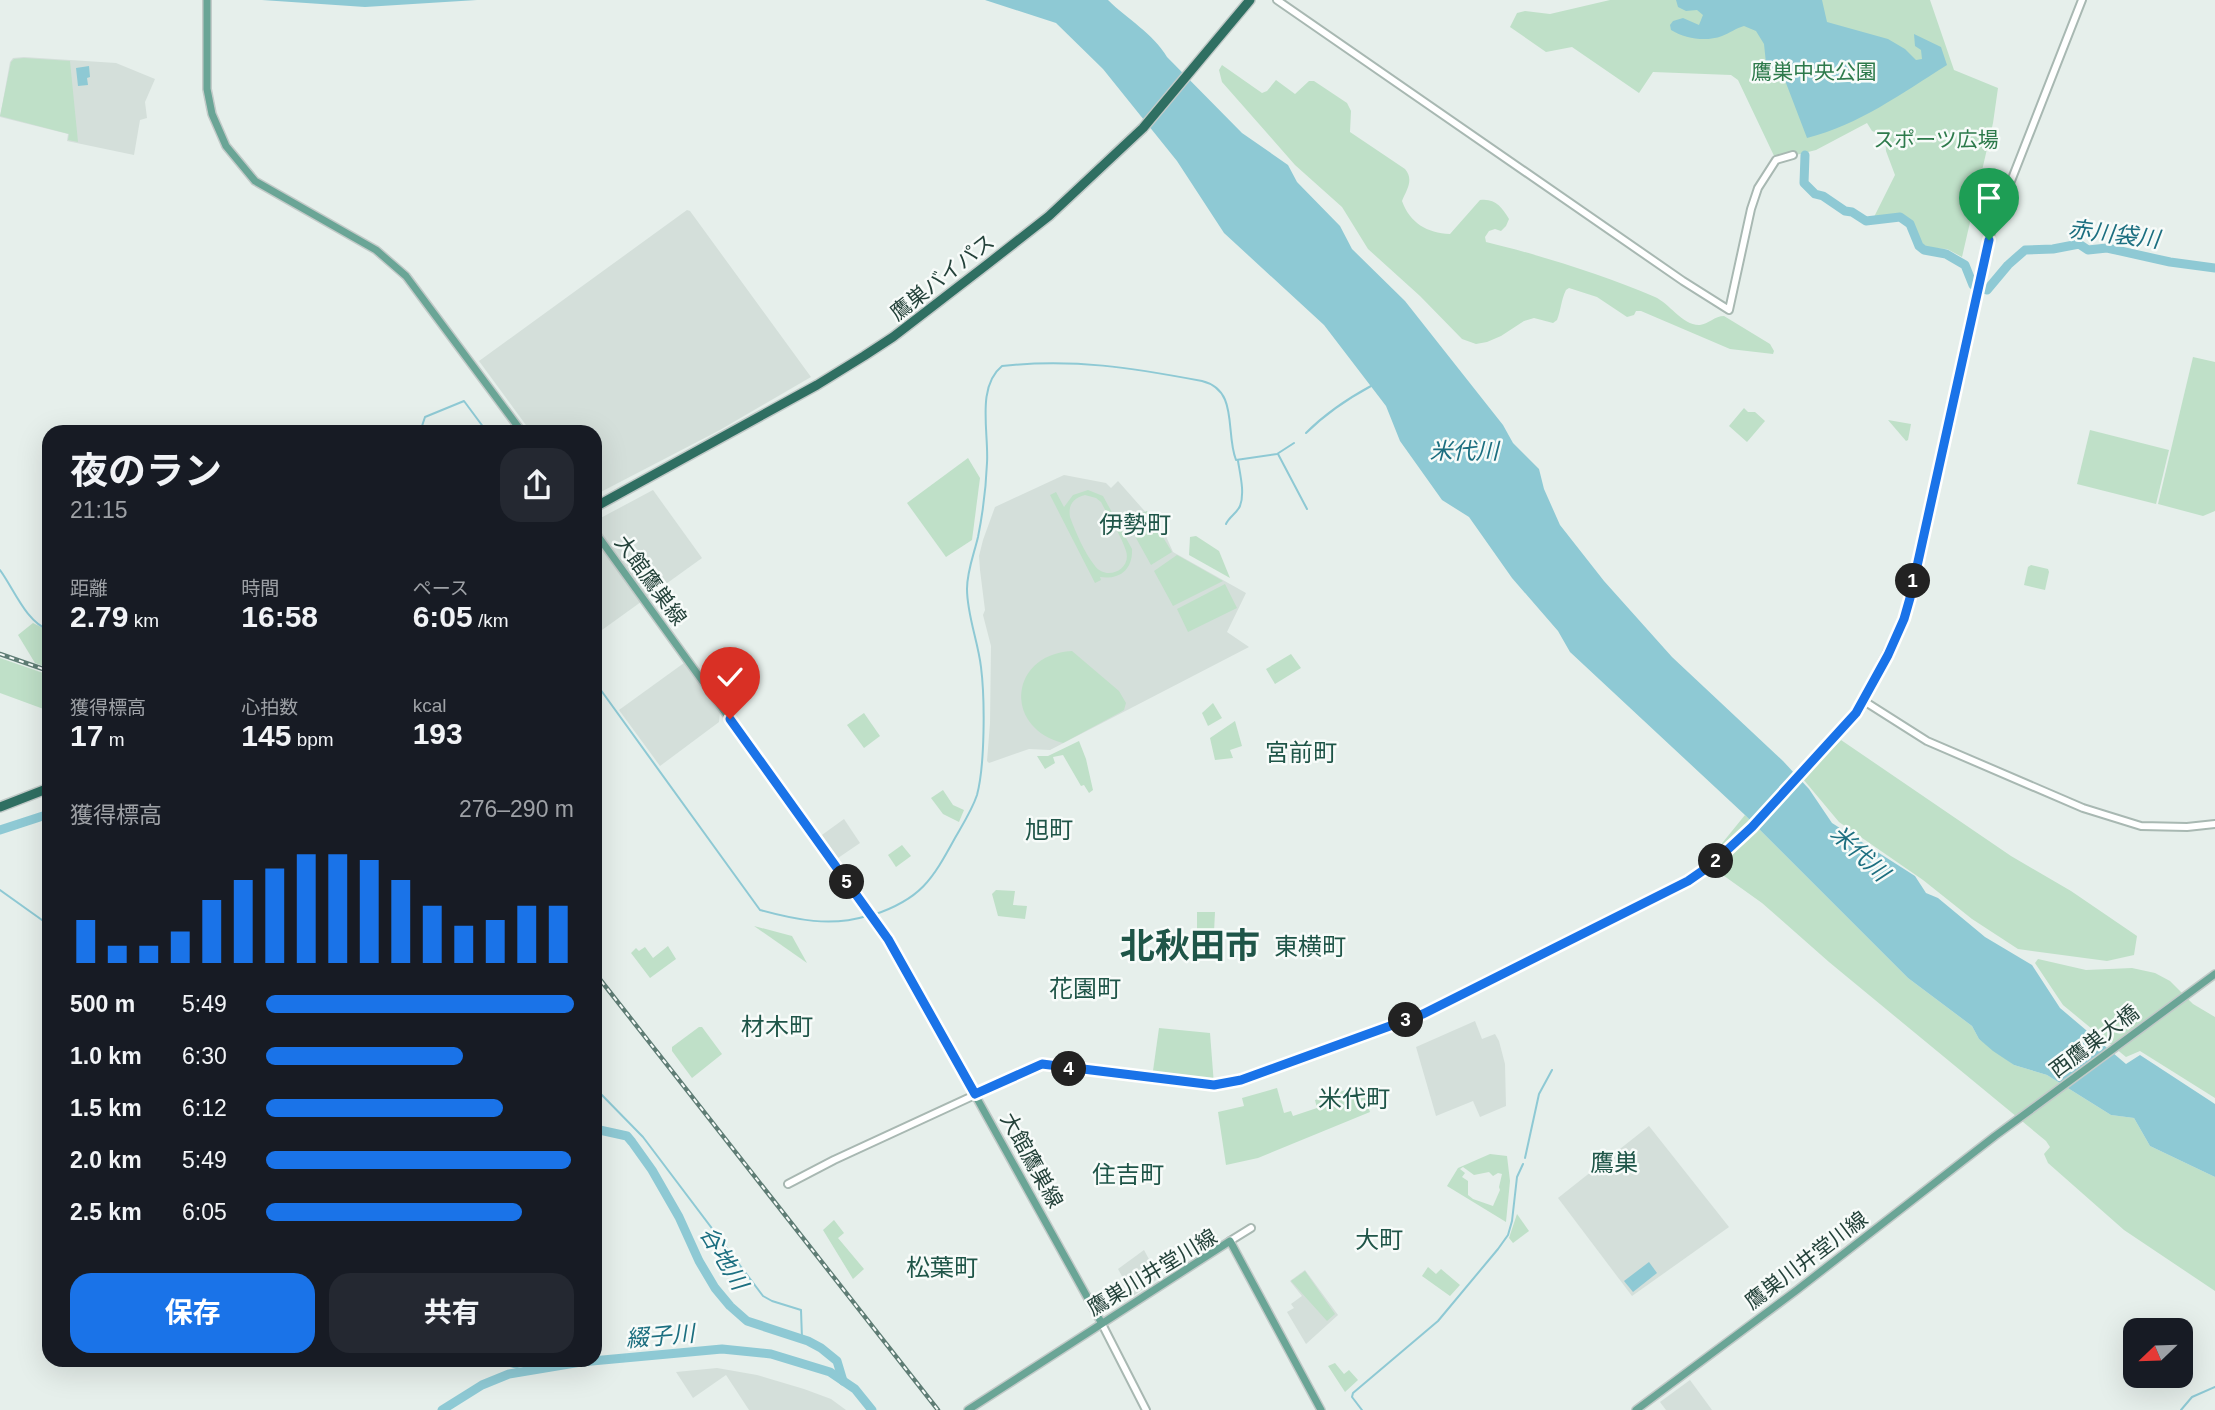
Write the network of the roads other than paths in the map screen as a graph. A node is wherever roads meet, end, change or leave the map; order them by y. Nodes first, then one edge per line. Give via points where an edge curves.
1 (207, 0) edge
2 (1250, 0) edge
3 (1278, 0) edge
4 (2082, 0) edge
5 (1793, 155) dead end
6 (517, 425) edge
7 (602, 503) edge
8 (602, 542) edge
9 (1864, 701) junction
10 (42, 791) edge
11 (0, 807) edge
12 (2215, 824) edge
13 (2215, 974) edge
14 (975, 1094) junction
15 (1995, 1136) joint
16 (788, 1185) dead end
17 (1251, 1228) dead end
18 (1230, 1241) junction
19 (1101, 1322) junction
20 (968, 1410) edge
21 (1146, 1410) edge
22 (1321, 1410) edge
23 (1636, 1410) edge

1 - 6 main road via 212,114 239,164 255,181 376,250 406,276
2 - 7 highway, 鷹巣バイパス via 1143,128 1049,216 904,329 817,385
3 - 5 street via 1729,310 1758,188 1776,160
4 - 9 street via 1993,224 1910,598
8 - 14 main road, 大館鷹巣線 via 888,939
9 - 12 street via 1927,741 2083,808 2141,826
9 - 14 street via 1733,846 1698,874 1423,1014 1241,1080 1214,1085 1042,1064
10 - 11 highway
13 - 15 main road, 西鷹巣大橋
14 - 16 street
14 - 19 main road, 大館鷹巣線
15 - 23 main road, 鷹巣川井堂川線
17 - 18 street
18 - 19 main road, 鷹巣川井堂川線
18 - 22 main road, 鷹巣川井堂川線
19 - 20 main road, 鷹巣川井堂川線
19 - 21 street

